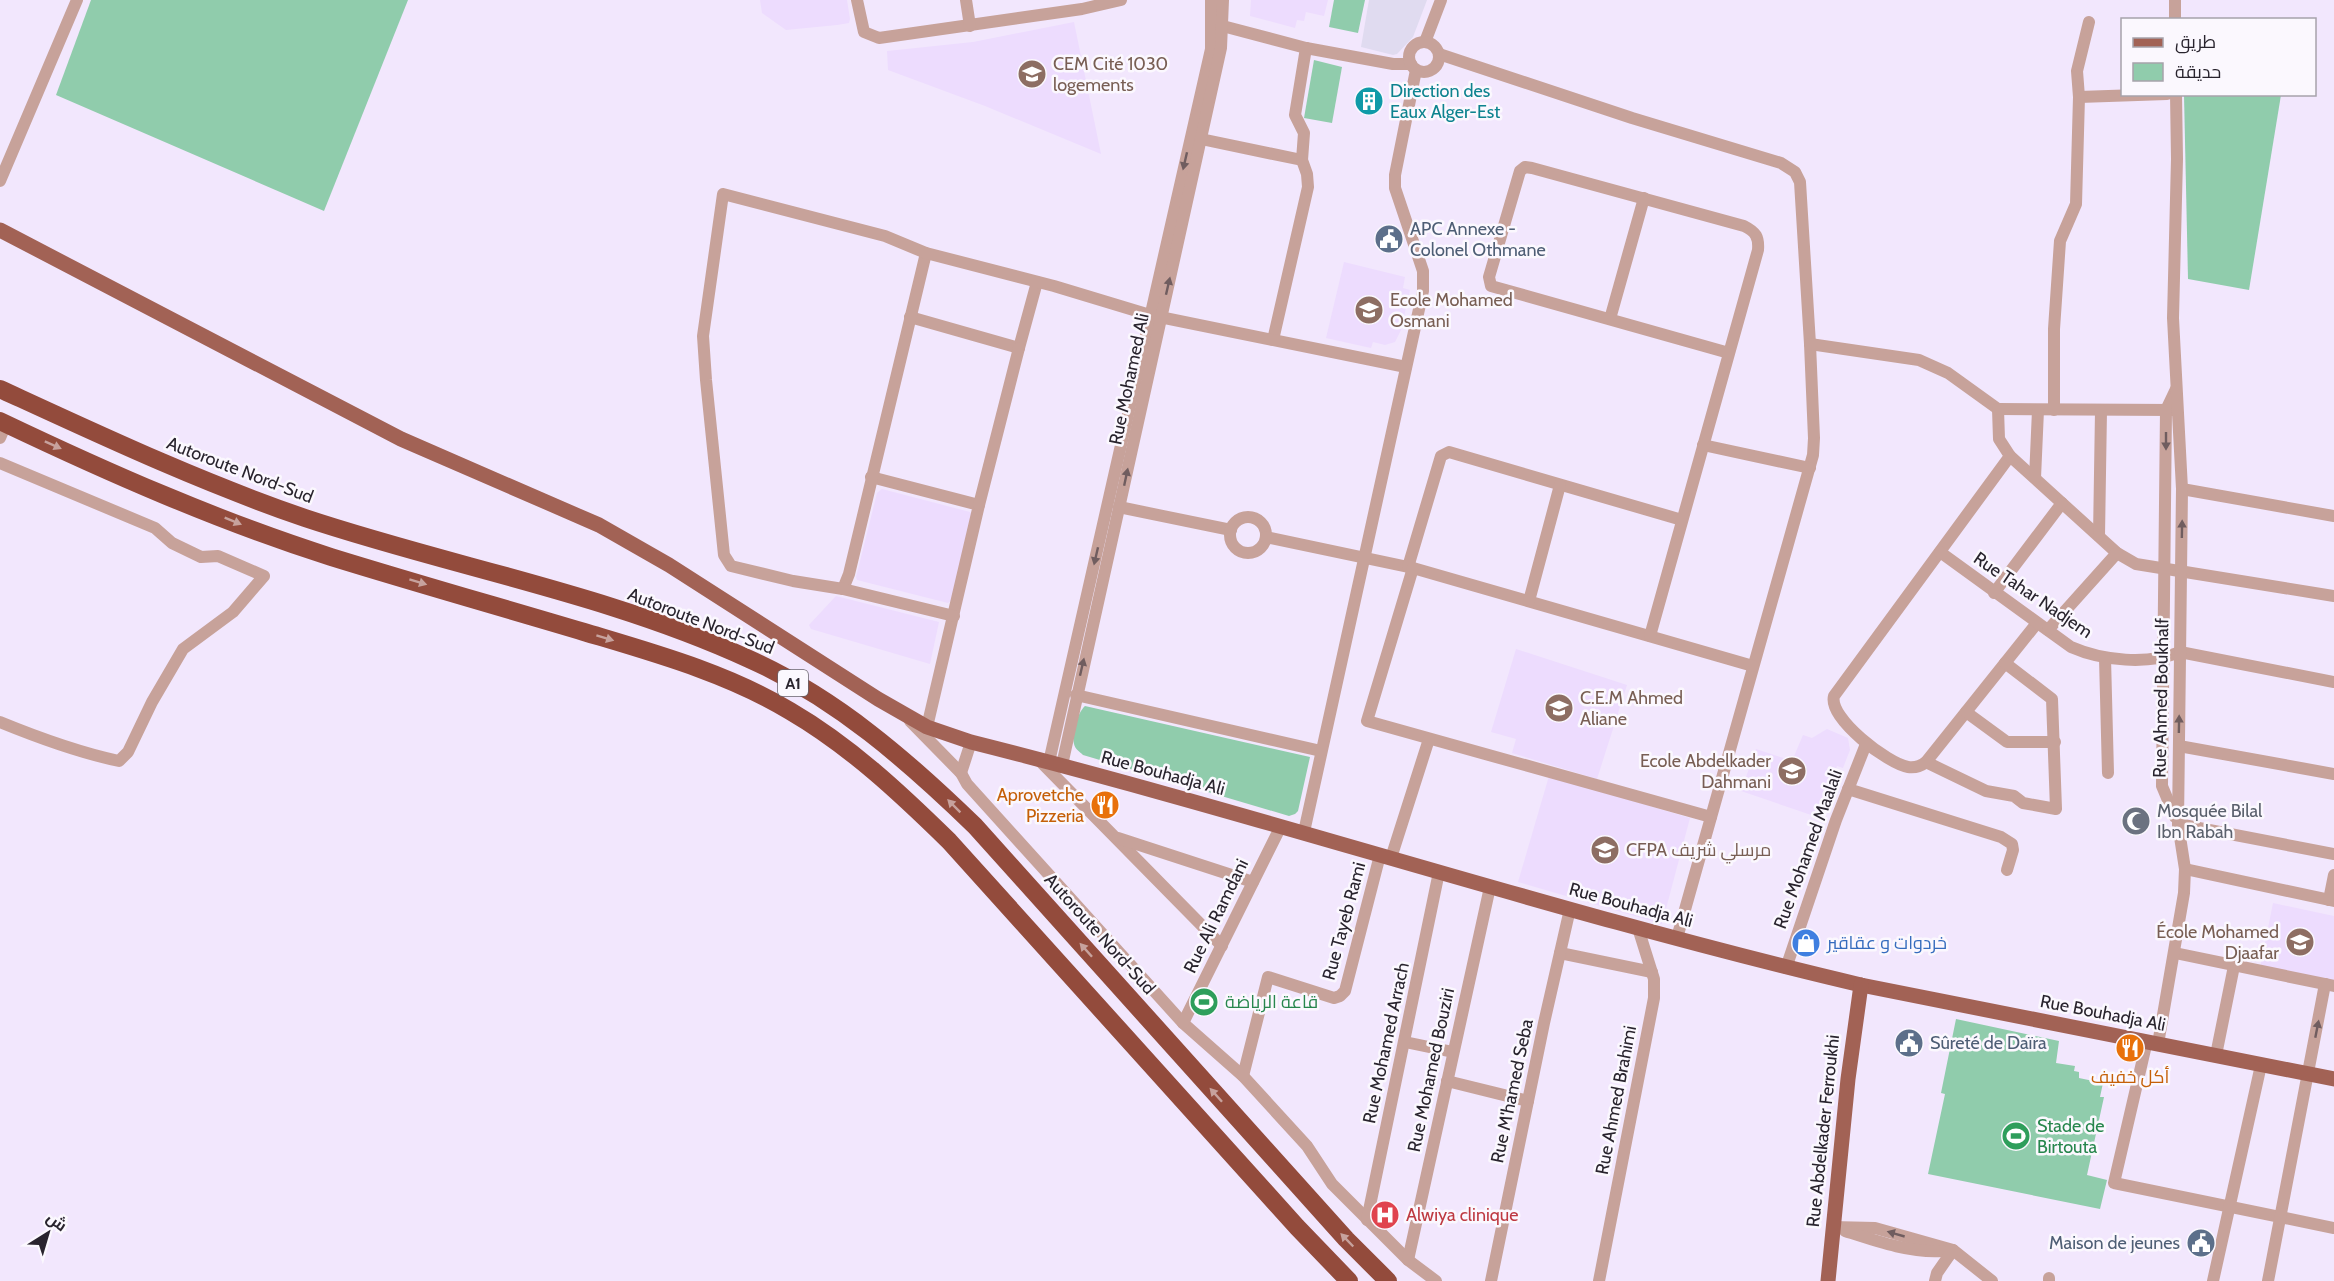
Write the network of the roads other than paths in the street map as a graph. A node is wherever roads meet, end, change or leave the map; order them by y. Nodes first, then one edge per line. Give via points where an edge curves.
1 (77, 0) edge
2 (857, 0) edge
3 (966, 0) edge
4 (1121, 0) edge
5 (1211, 0) edge
6 (1223, 0) edge
7 (1441, 0) edge
8 (2175, 0) edge
9 (1081, 5) edge
10 (2175, 18) edge
11 (2089, 22) dead end
12 (1217, 25) junction
13 (970, 26) junction
14 (1425, 42) junction
15 (1306, 48) junction
16 (1439, 54) junction
17 (1414, 67) junction
18 (2121, 96) edge
19 (2176, 96) edge
20 (2079, 97) junction
21 (1201, 140) junction
22 (1302, 160) junction
23 (0, 181) edge
24 (1644, 198) junction
25 (0, 230) edge
26 (926, 253) junction
27 (1037, 282) junction
28 (1155, 316) junction
29 (910, 317) junction
30 (1610, 319) junction
31 (1273, 340) junction
32 (1810, 344) junction
33 (1019, 348) junction
34 (1729, 353) junction
35 (1406, 367) junction
36 (0, 389) edge
37 (1998, 409) junction
38 (2038, 410) junction
39 (2054, 410) junction
40 (2172, 410) junction
41 (2101, 411) junction
42 (2, 427) edge
43 (1702, 445) junction
44 (2010, 456) junction
45 (0, 464) edge
46 (1810, 468) junction
47 (871, 477) junction
48 (2035, 478) junction
49 (1560, 485) junction
50 (2182, 489) junction
51 (2062, 503) junction
52 (980, 505) junction
53 (1119, 507) junction
54 (2334, 516) edge
55 (1682, 520) junction
56 (1231, 530) junction
57 (2099, 536) junction
58 (1266, 537) junction
59 (1940, 552) junction
60 (2117, 553) junction
61 (1364, 556) junction
62 (1411, 567) junction
63 (2165, 568) junction
64 (2181, 570) junction
65 (843, 589) junction
66 (1994, 592) junction
67 (2334, 596) edge
68 (1529, 601) junction
69 (954, 616) junction
70 (2042, 627) junction
71 (1650, 636) junction
72 (2180, 652) junction
73 (2105, 658) junction
74 (2165, 658) junction
75 (2005, 663) junction
76 (1753, 666) junction
77 (2334, 682) edge
78 (1076, 695) junction
79 (901, 712) junction
80 (1966, 712) junction
81 (0, 722) edge
82 (927, 727) junction
83 (1429, 739) junction
84 (971, 742) junction
85 (2055, 742) junction
86 (1866, 744) junction
87 (2179, 746) junction
88 (1321, 751) junction
89 (1049, 762) junction
90 (1926, 762) junction
91 (961, 773) junction
92 (2108, 773) dead end
93 (2334, 774) edge
94 (1848, 789) junction
95 (1711, 817) junction
96 (2178, 824) junction
97 (1281, 826) junction
98 (1304, 832) junction
99 (1115, 837) junction
100 (2334, 854) edge
101 (1385, 857) junction
102 (2185, 869) junction
103 (2007, 870) dead end
104 (1439, 872) junction
105 (2334, 875) edge
106 (1253, 882) junction
107 (1490, 887) junction
108 (2331, 901) edge
109 (1570, 909) junction
110 (1638, 928) junction
111 (1677, 938) junction
112 (1222, 946) junction
113 (1560, 953) junction
114 (2175, 953) junction
115 (2234, 966) junction
116 (1786, 968) junction
117 (1652, 972) junction
118 (1861, 985) junction
119 (2330, 985) edge
120 (1184, 1023) junction
121 (1405, 1042) junction
122 (2152, 1042) junction
123 (1453, 1052) junction
124 (2216, 1055) junction
125 (2261, 1065) junction
126 (2309, 1073) junction
127 (1243, 1076) junction
128 (2334, 1078) edge
129 (1447, 1081) junction
130 (1528, 1101) junction
131 (2229, 1207) junction
132 (2280, 1217) junction
133 (1366, 1220) junction
134 (1832, 1227) junction
135 (2334, 1228) edge
136 (1953, 1250) junction
137 (1408, 1260) junction
138 (1349, 1281) edge
139 (1388, 1281) edge
140 (1436, 1281) edge
141 (1491, 1281) edge
142 (1599, 1281) edge
143 (1828, 1281) edge
144 (1935, 1281) edge
145 (1992, 1281) edge
146 (2214, 1281) edge
147 (2268, 1281) edge

1 - 23 street
2 - 13 street via 864,32 879,38
3 - 13 street
4 - 9 street
5 - 12 street
6 - 12 street, Rue Mohamed Ali
7 - 14 street
8 - 10 street
9 - 13 street
11 - 20 street via 2077,70
12 - 15 street
12 - 21 street, Rue Mohamed Ali via 1221,48
12 -> 28 street
14 - 16 street
14 - 17 street via 1409,54
15 - 17 street
15 - 22 street via 1295,115 1304,134
16 - 17 street via 1433,69 1422,72
16 - 32 street via 1781,163 1795,172 1800,182
17 - 35 street via 1395,175 1395,188 1424,281
18 - 20 street
19 - 40 street via 2173,318 2178,385
20 - 39 street via 2076,204 2060,242
21 - 22 street
28 -> 21 street, Rue Mohamed Ali
22 - 31 street via 1308,187
24 - 30 street
24 - 30 street via 1525,167 1520,171 1489,277 1491,286 1497,289
24 - 34 street via 1744,226 1759,239
25 - 79 main road, Rue Bouhadja Ali via 401,439 599,525
26 - 27 street
26 - 29 street
26 - 65 street via 885,236 723,194 703,336 724,555 731,566
27 - 28 street
27 - 33 street
28 - 31 street
53 -> 28 street, Rue Mohamed Ali
28 -> 89 street
29 - 33 street
29 - 47 street
30 - 34 street
31 - 35 street
32 - 37 street via 1920,360 1948,373
32 - 46 street via 1814,438
33 - 52 street
34 - 43 street
35 - 61 street
139 -> 36 highway, Autoroute Nord-Sud / A1 via 975,826 881,740 817,697 751,659 668,626 305,518 158,462
37 - 38 street
37 - 44 street via 1999,439
38 - 39 street
38 - 48 street
39 - 41 street
40 - 41 street
40 - 50 street, Rue Ahmed Boukhalf
40 -> 63 street
41 - 57 street
42 -> 138 highway, A1 via 251,529 330,557 638,648 703,670 789,710 867,765 949,841
43 - 46 street
43 - 55 street
44 - 48 street
44 - 59 street
45 - 81 street via 154,528 172,543 201,557 218,556 264,576 233,612 183,649 128,752 119,761 47,742
46 - 76 street
47 - 52 street
47 - 65 street
48 - 51 street
49 - 55 street
49 - 62 street via 1446,453 1441,456
49 - 68 street
50 - 54 street
64 -> 50 street, Rue Ahmed Boukhalf
51 - 57 street
51 - 66 street
52 - 69 street
53 - 56 street
78 -> 53 street, Rue Mohamed Ali
55 - 71 street
56 - 58 street via 1237,521 1252,517 1262,524
56 - 58 street via 1231,542 1244,553 1261,548
57 - 60 street
58 - 61 street
59 - 66 street, Rue Tahar Nadjem
59 - 86 street via 1834,696 1836,712
60 - 63 street via 2136,564
60 - 70 street
61 - 62 street
61 - 88 street
62 - 68 street
62 - 83 street via 1367,721
63 - 64 street
63 - 74 street
64 - 67 street
64 - 72 street, Rue Ahmed Boukhalf
65 - 69 street
66 - 70 street, Rue Tahar Nadjem
68 - 71 street
69 - 82 street
70 - 73 street, Rue Tahar Nadjem via 2071,647
70 - 75 street
71 - 76 street
72 - 74 street, Rue Tahar Nadjem
72 - 77 street
87 -> 72 street, Rue Ahmed Boukhalf
73 - 74 street, Rue Tahar Nadjem
73 - 92 street
74 - 96 street via 2162,786
75 - 80 street
75 - 85 street via 2052,699
76 - 95 street
78 - 88 street
78 - 89 street, Rue Mohamed Ali
79 - 82 main road, Rue Bouhadja Ali
79 - 91 street
80 - 85 street via 2007,742
80 - 90 street
82 - 84 main road, Rue Bouhadja Ali
83 - 95 street
83 - 101 street
84 - 89 main road, Rue Bouhadja Ali
84 - 91 street
85 - 90 street via 2056,809 1986,791
86 - 90 street via 1906,767
86 - 94 street, Rue Mohamed Maalali
87 - 93 street
87 - 96 street, Rue Ahmed Boukhalf
88 - 98 street
89 - 97 main road, Rue Bouhadja Ali
89 - 99 street
91 - 120 street
94 - 103 street via 2001,837 2012,844
94 - 116 street, Rue Mohamed Maalali
95 - 111 street
96 - 100 street
96 - 102 street, Rue Ahmed Boukhalf
97 - 98 main road, Rue Bouhadja Ali
97 - 106 street, Rue Ali Ramdani
98 - 101 main road, Rue Bouhadja Ali
99 - 106 street
99 - 112 street
101 - 104 main road, Rue Bouhadja Ali
101 - 127 street, Rue Tayeb Rami via 1345,991 1334,998 1269,977
102 - 108 street
102 - 114 street, Rue Ahmed Boukhalf
104 - 107 main road, Rue Bouhadja Ali
104 - 121 street, Rue Mohamed Arrach
105 - 108 street
106 - 112 street, Rue Ali Ramdani
107 - 109 main road, Rue Bouhadja Ali
107 - 123 street, Rue Mohamed Bouziri
109 - 110 main road, Rue Bouhadja Ali
109 - 113 street, Rue M'hamed Seba
110 - 111 main road, Rue Bouhadja Ali
110 - 117 street, Rue Ahmed Brahimi
111 - 116 main road, Rue Bouhadja Ali
112 - 120 street, Rue Ali Ramdani
113 - 117 street
113 - 130 street, Rue M'hamed Seba
114 - 115 street
114 - 122 street, Rue Ahmed Boukhalf
115 - 119 street
115 - 124 street
116 - 118 main road, Rue Bouhadja Ali
117 - 142 street, Rue Ahmed Brahimi via 1654,998
118 - 122 main road, Rue Bouhadja Ali
118 - 134 main road, Rue Abdelkader Ferroukhi
126 -> 119 street
120 - 127 street
121 - 123 street
121 - 133 street, Rue Mohamed Arrach
122 - 124 main road, Rue Bouhadja Ali
122 - 131 street, Rue Ahmed Boukhalf via 2114,1183
123 - 129 street, Rue Mohamed Bouziri
124 - 125 main road, Rue Bouhadja Ali
125 - 126 main road, Rue Bouhadja Ali
125 - 131 street
126 - 128 main road, Rue Bouhadja Ali
126 - 132 street
127 - 133 street via 1307,1146 1332,1184
129 - 130 street
129 - 137 street, Rue Mohamed Bouziri
130 - 141 street, Rue M'hamed Seba
131 - 132 street
131 - 146 street
132 - 135 street
132 - 147 street
133 - 137 street
134 - 136 street via 1927,1252
134 - 143 main road, Rue Abdelkader Ferroukhi
136 - 144 street
136 - 145 street
137 - 140 street

